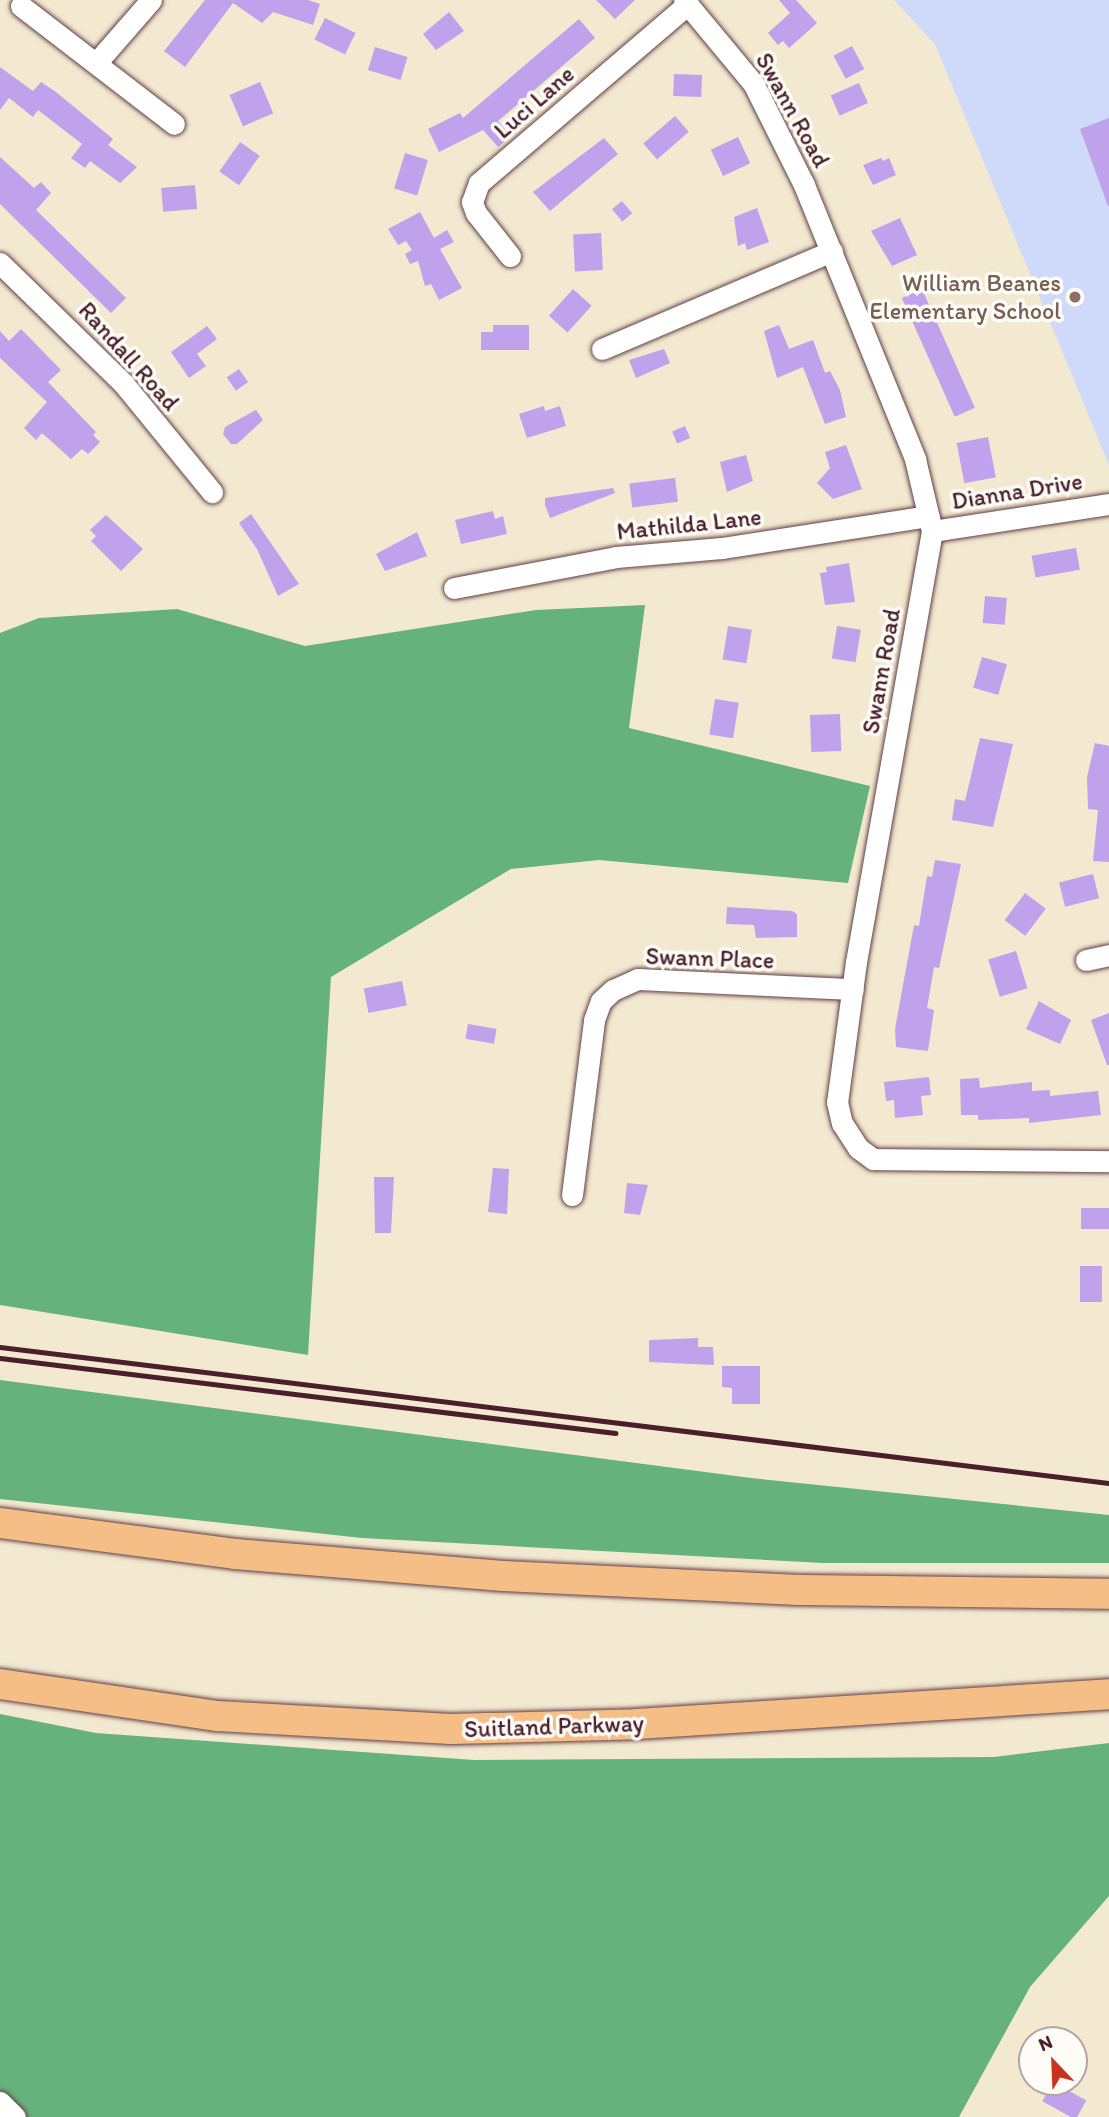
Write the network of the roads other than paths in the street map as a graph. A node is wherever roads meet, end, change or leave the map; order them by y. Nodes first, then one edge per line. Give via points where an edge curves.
1 (151, 0) edge
2 (686, 2) edge
3 (21, 6) dead end
4 (97, 62) junction
5 (174, 124) dead end
6 (832, 251) junction
7 (510, 256) dead end
8 (0, 264) edge
9 (602, 349) dead end
10 (212, 492) dead end
11 (1109, 504) edge
12 (931, 524) junction
13 (454, 588) dead end
14 (1109, 955) edge
15 (1086, 960) dead end
16 (853, 989) junction
17 (1109, 1161) edge
18 (572, 1195) dead end
19 (0, 1522) edge
20 (1109, 1594) edge
21 (0, 1684) edge
22 (1109, 1694) edge
23 (0, 2102) edge
24 (15, 2117) edge

1 - 4 street
2 - 6 street, Swann Road via 753,83
2 - 7 street, Luci Lane via 479,183 472,202 476,213
3 - 4 street
4 - 5 street
6 - 9 street
6 - 12 street, Swann Road via 915,459
8 - 10 street, Randall Road via 123,383
11 - 12 street, Dianna Drive
12 - 13 street, Mathilda Lane via 615,557
12 - 16 street, Swann Road
14 - 15 street
16 - 17 street, Swann Road via 837,1102 842,1123 864,1154 873,1159 922,1161
16 - 18 street, Swann Place via 638,979 613,990 601,1001 594,1020
19 - 20 highway via 235,1554 503,1576 786,1589
21 - 22 highway, Suitland Parkway via 218,1716 451,1729 662,1723
23 - 24 street

